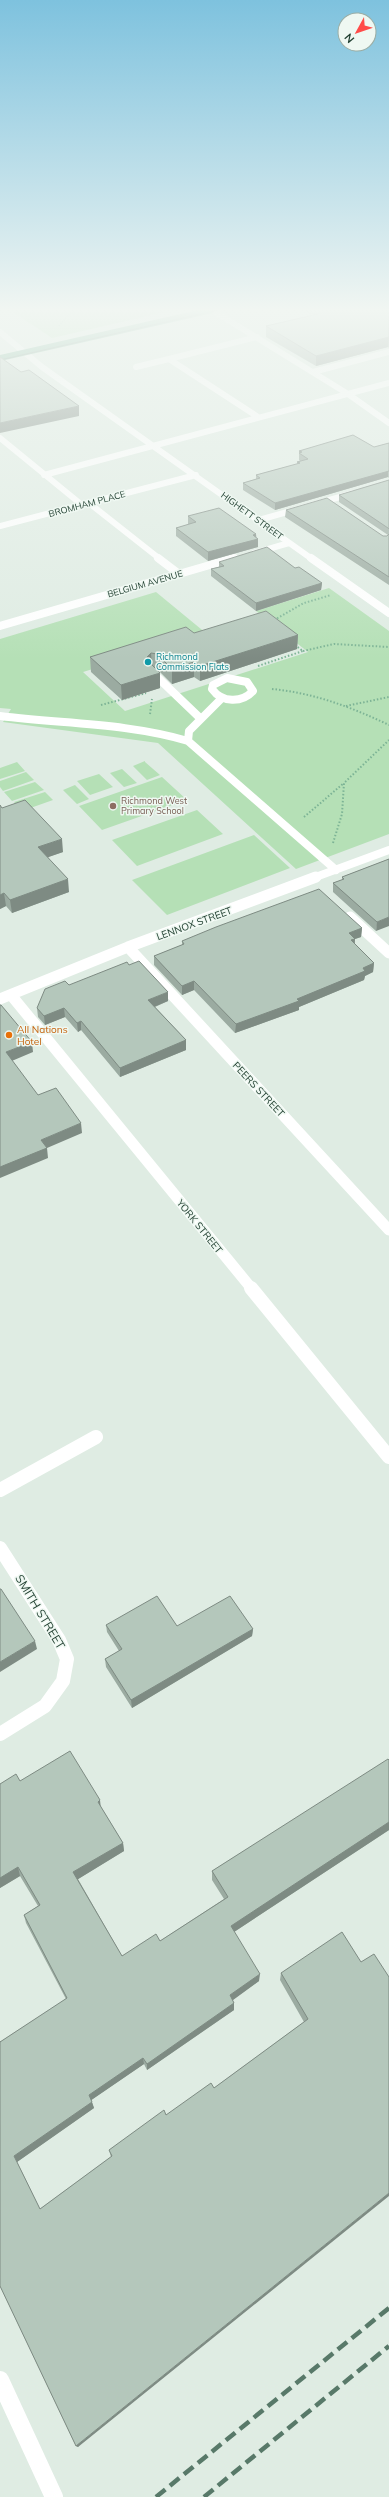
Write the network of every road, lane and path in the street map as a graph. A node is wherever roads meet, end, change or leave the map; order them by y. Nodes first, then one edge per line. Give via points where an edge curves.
1 (129, 427) edge
2 (225, 427) edge
3 (0, 438) edge
4 (155, 445) junction
5 (44, 474) junction
6 (196, 475) junction
7 (358, 491) edge
8 (328, 500) junction
9 (85, 504) junction
10 (337, 506) edge
11 (259, 520) junction
12 (0, 526) edge
13 (289, 542) junction
14 (179, 574) junction
15 (333, 594) dead end
16 (389, 603) edge
17 (379, 606) junction
18 (389, 613) edge
19 (278, 617) junction
20 (272, 621) edge
21 (276, 623) edge
22 (0, 626) edge
23 (292, 642) edge
24 (389, 647) edge
25 (304, 651) junction
26 (252, 668) edge
27 (153, 673) edge
28 (270, 688) dead end
29 (389, 696) edge
30 (222, 698) dead end
31 (346, 706) junction
32 (0, 716) edge
33 (200, 718) junction
34 (389, 725) edge
35 (389, 740) edge
36 (188, 741) junction
37 (344, 783) junction
38 (302, 818) dead end
39 (331, 849) dead end
40 (389, 850) edge
41 (336, 870) junction
42 (309, 880) junction
43 (319, 889) edge
44 (342, 910) edge
45 (128, 947) junction
46 (389, 953) edge
47 (5, 997) edge
48 (389, 1230) edge
49 (96, 1437) dead end
50 (389, 1457) edge
51 (0, 1490) edge
52 (0, 1548) edge
53 (0, 1734) edge
54 (0, 2380) edge
55 (54, 2497) edge

1 - 4 street, HIGHETT STREET
2 - 4 street
3 - 5 street
4 - 5 street
4 - 6 street, HIGHETT STREET
5 - 9 street
6 - 9 street, BROMHAM PLACE
6 - 11 street, HIGHETT STREET
7 - 8 street
8 - 10 street
8 - 11 street
9 - 12 street, BROMHAM PLACE
9 - 14 street
11 - 13 street, HIGHETT STREET
13 - 14 street, BELGIUM AVENUE
13 - 17 street, HIGHETT STREET
14 - 22 street, BELGIUM AVENUE
15 - 19 path via 304,603
16 - 17 street
17 - 18 street, HIGHETT STREET
19 - 20 path
19 - 21 path
23 - 25 path
24 - 25 path via 334,644
25 - 26 path
27 - 33 street
28 - 31 path via 296,692
29 - 31 path
30 - 33 street
31 - 34 path
32 - 36 street via 128,728 166,734
33 - 36 street via 189,731
35 - 37 path
36 - 41 street
37 - 38 path
37 - 39 path via 342,814
40 - 41 street, LENNOX STREET
41 - 42 street, LENNOX STREET
42 - 43 street
42 - 45 street, LENNOX STREET
44 - 46 street
45 - 47 street, LENNOX STREET
45 - 48 street, PEERS STREET
47 - 50 street, YORK STREET
49 - 51 street
52 - 53 street, SMITH STREET via 64,1651 66,1667 56,1693 45,1706
54 - 55 street

